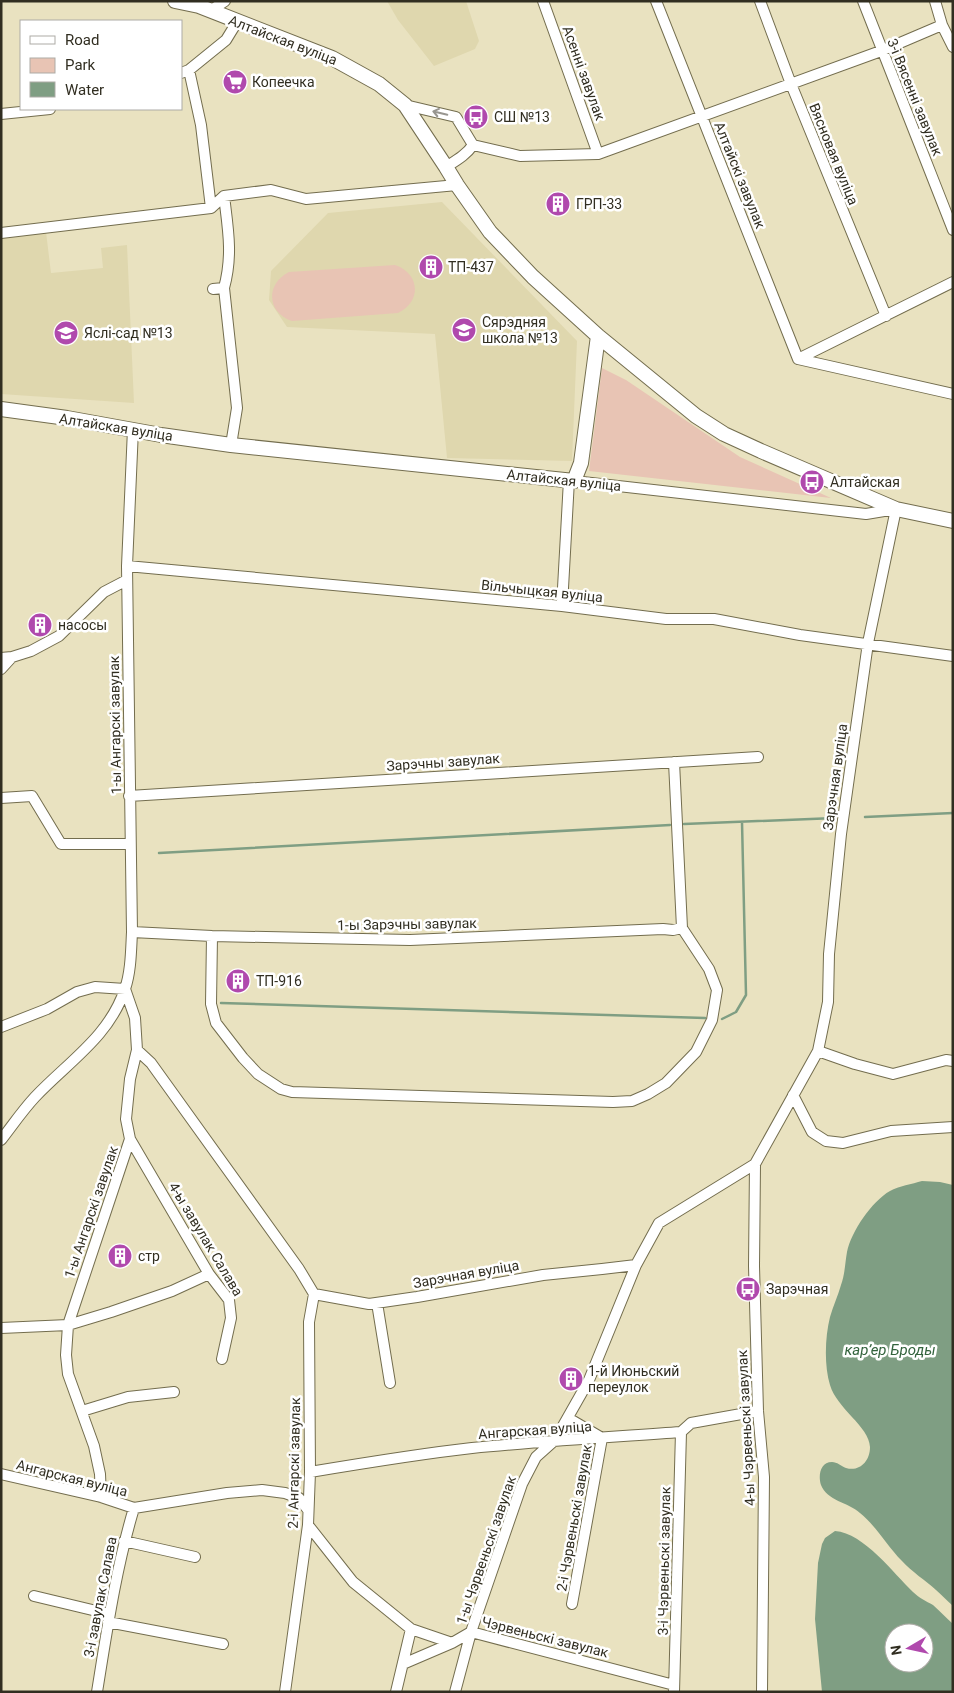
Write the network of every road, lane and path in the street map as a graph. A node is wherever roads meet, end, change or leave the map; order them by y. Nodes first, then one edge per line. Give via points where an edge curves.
1 (175, 1) edge
2 (225, 1) edge
3 (543, 1) edge
4 (656, 1) edge
5 (760, 1) edge
6 (863, 1) edge
7 (936, 1) edge
8 (210, 11) junction
9 (237, 22) junction
10 (942, 25) junction
11 (953, 47) edge
12 (882, 51) junction
13 (185, 72) edge
14 (791, 84) junction
15 (405, 105) junction
16 (40, 110) edge
17 (1, 114) edge
18 (702, 117) junction
19 (473, 145) junction
20 (598, 154) junction
21 (446, 167) junction
22 (457, 185) junction
23 (224, 196) junction
24 (211, 208) junction
25 (953, 230) edge
26 (1, 233) edge
27 (953, 282) edge
28 (224, 288) junction
29 (212, 289) dead end
30 (886, 316) junction
31 (598, 336) junction
32 (798, 359) junction
33 (953, 394) edge
34 (1, 410) edge
35 (134, 429) junction
36 (231, 445) junction
37 (571, 480) junction
38 (896, 509) junction
39 (953, 521) edge
40 (127, 566) junction
41 (127, 580) junction
42 (562, 606) junction
43 (868, 643) junction
44 (953, 656) edge
45 (6, 657) edge
46 (1, 670) edge
47 (758, 756) dead end
48 (674, 762) junction
49 (129, 796) junction
50 (1, 798) edge
51 (130, 844) junction
52 (682, 928) junction
53 (132, 932) junction
54 (212, 936) junction
55 (125, 989) junction
56 (1, 1028) edge
57 (137, 1050) junction
58 (818, 1051) junction
59 (953, 1061) edge
60 (793, 1095) junction
61 (953, 1127) edge
62 (130, 1139) junction
63 (1, 1140) edge
64 (755, 1164) junction
65 (636, 1264) junction
66 (209, 1274) junction
67 (314, 1294) junction
68 (376, 1303) junction
69 (68, 1324) junction
70 (1, 1328) edge
71 (222, 1359) dead end
72 (390, 1383) dead end
73 (174, 1392) dead end
74 (82, 1411) junction
75 (758, 1411) junction
76 (568, 1418) junction
77 (681, 1432) junction
78 (602, 1438) junction
79 (555, 1440) junction
80 (310, 1472) junction
81 (1, 1474) edge
82 (102, 1497) junction
83 (134, 1508) junction
84 (308, 1510) junction
85 (308, 1525) junction
86 (124, 1541) junction
87 (194, 1557) dead end
88 (34, 1596) dead end
89 (572, 1604) dead end
90 (108, 1618) junction
91 (412, 1629) junction
92 (471, 1632) junction
93 (452, 1643) junction
94 (223, 1644) dead end
95 (403, 1664) junction
96 (674, 1688) edge
97 (284, 1690) edge
98 (97, 1692) edge
99 (396, 1692) edge
100 (455, 1692) edge
101 (762, 1692) edge

1 - 8 main road, Алтайская вуліца
2 - 8 street
3 - 20 street, Асенні завулак
4 - 18 street, Алтайскі завулак
5 - 14 street, Вясновая вуліца
6 - 12 street, 3-і Вясенні завулак
7 - 10 street
8 - 9 main road, Алтайская вуліца
9 - 13 street via 226,40
9 - 15 main road, Алтайская вуліца via 332,58 379,84
10 - 11 street
10 - 12 street
12 - 14 street
12 - 25 street, 3-і Вясенні завулак
13 - 24 street via 201,125
14 - 18 street
14 - 30 street, Вясновая вуліца
19 -> 15 street via 456,117
15 - 21 main road, Алтайская вуліца
16 - 17 street
18 - 20 street
18 - 32 street, Алтайскі завулак
19 - 20 street via 520,156
19 - 21 street
21 - 22 main road, Алтайская вуліца
22 - 23 street via 306,200 271,190
22 - 31 main road, Алтайская вуліца via 490,232 533,277
23 - 24 street
23 - 28 street via 230,251
24 - 26 street
27 - 30 street
28 - 29 street
28 - 36 street via 238,408
30 - 32 street
31 - 37 main road via 581,463
31 - 38 main road, Алтайская вуліца via 696,416 724,434
32 - 33 street
34 - 35 main road, Алтайская вуліца
35 - 36 main road, Алтайская вуліца
35 - 40 street, 1-ы Ангарскі завулак
36 - 37 main road, Алтайская вуліца
37 - 38 street, Алтайская вуліца via 866,514
37 - 42 street
38 - 39 main road, Алтайская вуліца
38 - 43 street, Зарэчная вуліца
40 - 41 street, 1-ы Ангарскі завулак
40 - 42 street, Вільчыцкая вуліца
41 - 45 street via 104,592 59,636 30,651
41 - 49 street, 1-ы Ангарскі завулак
42 - 43 street, Вільчыцкая вуліца via 666,619 714,620
43 - 44 street, Вільчыцкая вуліца
43 - 58 street, Зарэчная вуліца via 841,834 829,954 828,1002
45 - 46 street
47 - 48 street, Зарэчны завулак
48 - 49 street, Зарэчны завулак
48 - 52 street
49 - 51 street, 1-ы Ангарскі завулак
50 - 51 street via 32,796 61,844
51 - 53 street, 1-ы Ангарскі завулак
52 - 54 street, 1-ы Зарэчны завулак via 410,940
52 - 54 street via 709,969 717,990 712,1020 696,1052 666,1083 632,1101 613,1102 292,1092 281,1089 258,1074 216,1023 211,1004
53 - 54 street, 1-ы Зарэчны завулак
53 - 55 street, 1-ы Ангарскі завулак
55 - 56 street via 95,987 77,992 47,1009
55 - 57 street, 1-ы Ангарскі завулак via 135,1018
55 - 63 street, 1-ы Ангарскі завулак via 110,1021 34,1098
57 - 62 street, 1-ы Ангарскі завулак via 126,1119
57 - 67 street via 151,1063
58 - 59 street via 893,1074
58 - 60 street, Зарэчная вуліца
60 - 61 street via 812,1132 826,1140 843,1143 891,1131
60 - 64 street, Зарэчная вуліца
62 - 66 street, 4-ы завулак Салава
62 - 69 street, 1-ы Ангарскі завулак
64 - 65 street, Зарэчная вуліца via 659,1223
64 - 75 street, 4-ы Чэрвеньскі завулак
65 - 68 street, Зарэчная вуліца via 543,1274
65 - 76 street, 1-ы Чэрвеньскі завулак via 589,1380
66 - 69 street via 172,1292
66 - 71 street, 4-ы завулак Салава via 231,1305
67 - 68 street, Зарэчная вуліца
67 - 80 street, 2-і Ангарскі завулак via 309,1322
68 - 72 street
69 - 70 street
69 - 74 street, 1-ы Ангарскі завулак via 67,1367
73 - 74 street via 128,1397
74 - 82 street, 1-ы Ангарскі завулак via 99,1464
75 - 77 street, Ангарская вуліца via 691,1423
75 - 101 street, 4-ы Чэрвеньскі завулак via 764,1477
76 - 78 street
76 - 79 street, 1-ы Чэрвеньскі завулак
77 - 78 street, Ангарская вуліца
77 - 96 street, 3-і Чэрвеньскі завулак
78 - 79 street, Ангарская вуліца
78 - 89 street, 2-і Чэрвеньскі завулак
79 - 80 street, Ангарская вуліца via 470,1448
79 - 92 street, 1-ы Чэрвеньскі завулак via 536,1457 522,1484
80 - 84 street, 2-і Ангарскі завулак
81 - 82 street, Ангарская вуліца
82 - 83 street, Ангарская вуліца
83 - 84 street, Ангарская вуліца via 262,1490 299,1498
83 - 86 street, 3-і завулак Салава
84 - 85 street, 2-і Ангарскі завулак
85 - 91 street via 353,1582
85 - 97 street, 2-і Ангарскі завулак
86 - 87 street
86 - 90 street, 3-і завулак Салава
88 - 90 street
90 - 94 street
90 - 98 street, 3-і завулак Салава
91 - 93 street
91 - 95 street
92 - 93 street, Чэрвеньскі завулак
92 - 96 street, Чэрвеньскі завулак
92 - 100 street, 1-ы Чэрвеньскі завулак
93 - 95 street, Чэрвеньскі завулак
95 - 99 street

